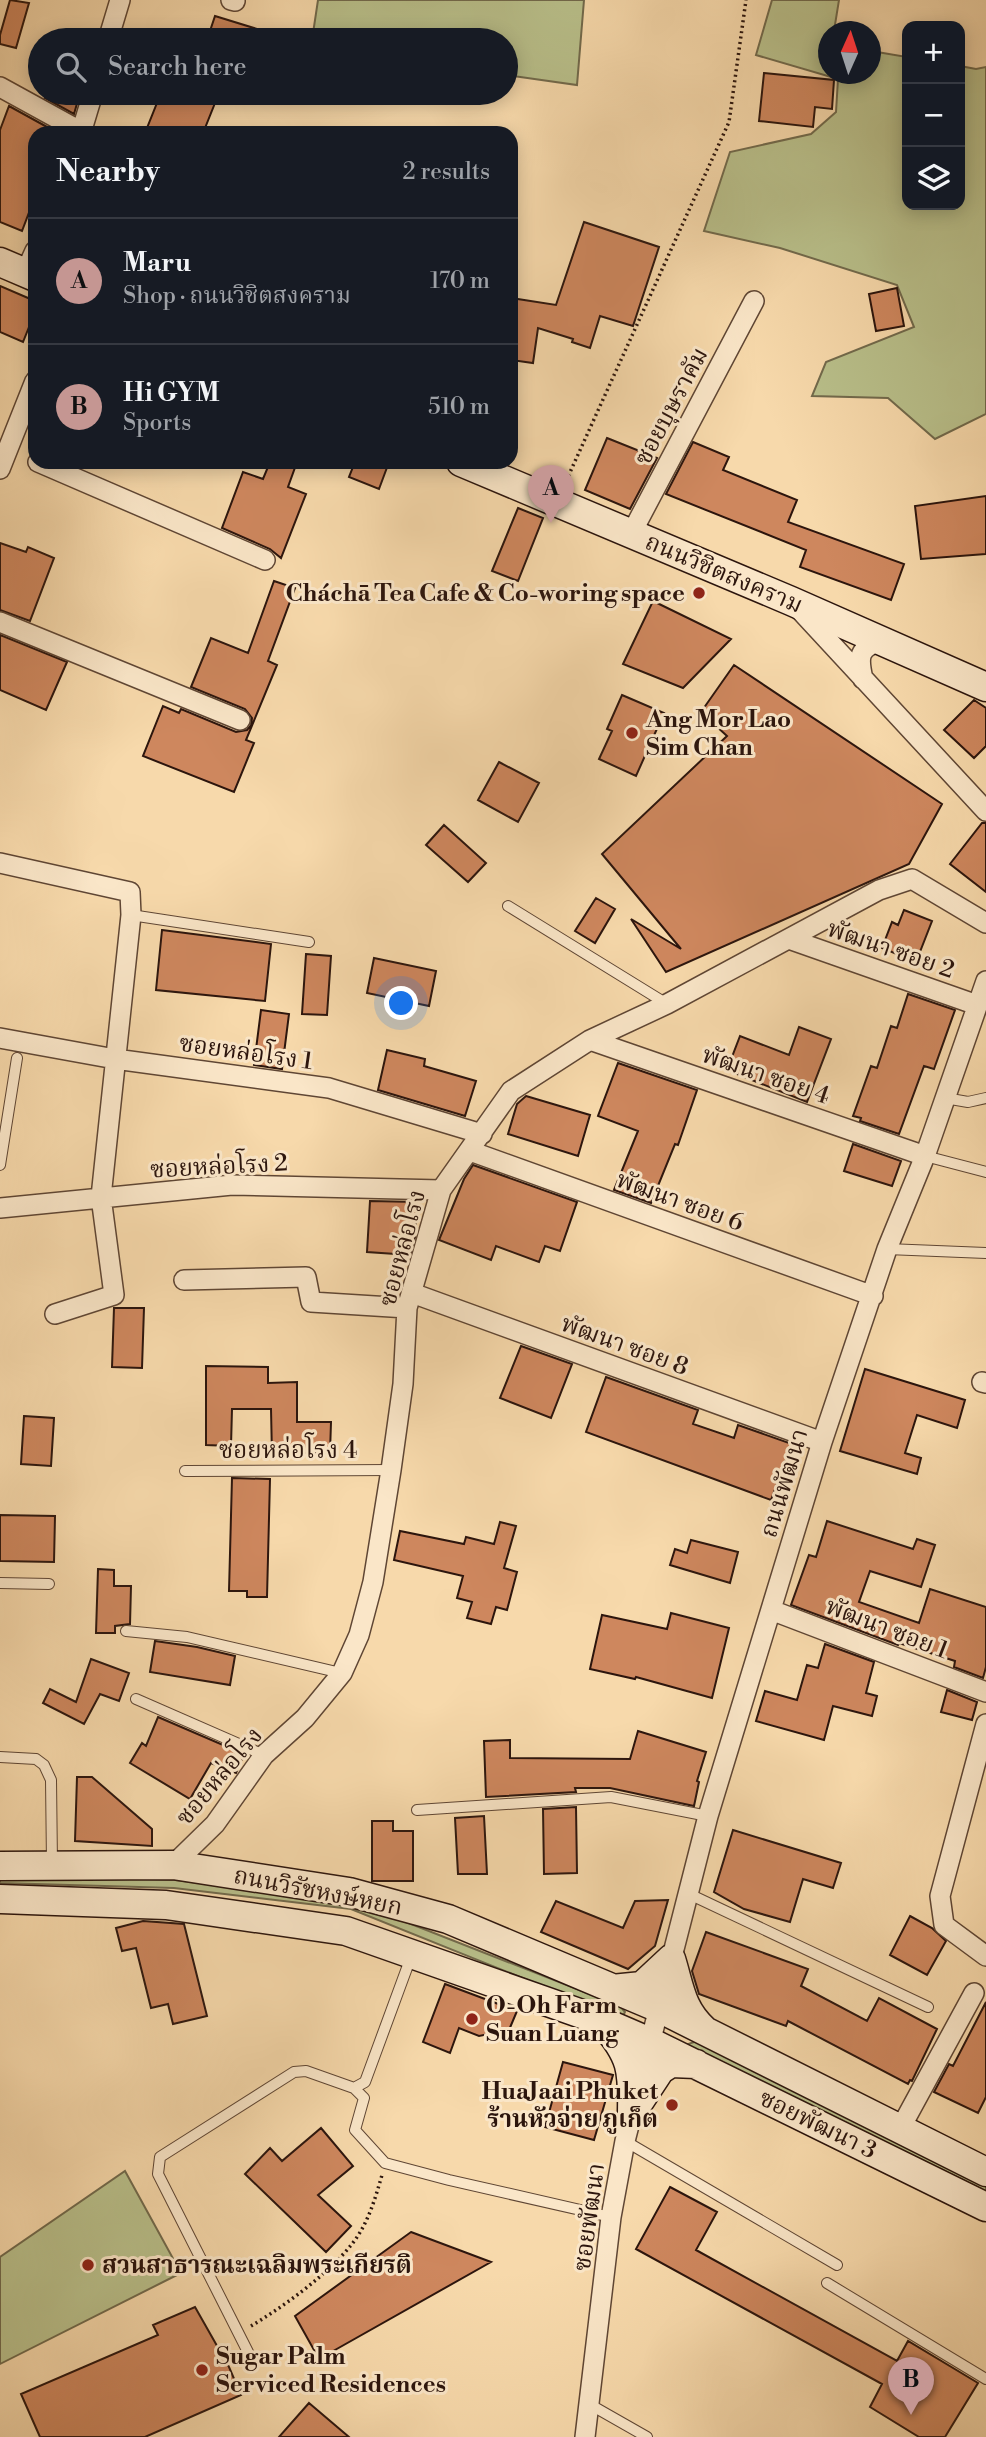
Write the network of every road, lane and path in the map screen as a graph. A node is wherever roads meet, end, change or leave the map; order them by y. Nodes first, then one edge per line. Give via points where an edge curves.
1 (120, 0) edge
2 (746, 0) edge
3 (112, 28) edge
4 (0, 87) edge
5 (28, 102) edge
6 (33, 105) edge
7 (90, 105) edge
8 (71, 126) edge
9 (84, 126) edge
10 (754, 301) dead end
11 (28, 399) edge
12 (9, 449) junction
13 (28, 457) edge
14 (0, 469) edge
15 (55, 469) edge
16 (478, 469) edge
17 (556, 502) junction
18 (631, 534) junction
19 (265, 560) dead end
20 (791, 601) junction
21 (0, 622) edge
22 (881, 641) junction
23 (863, 679) junction
24 (986, 687) edge
25 (240, 720) dead end
26 (986, 811) edge
27 (0, 863) edge
28 (508, 906) dead end
29 (131, 915) junction
30 (986, 923) edge
31 (789, 939) junction
32 (309, 942) dead end
33 (986, 981) edge
34 (667, 1004) junction
35 (977, 1005) junction
36 (0, 1038) edge
37 (590, 1040) junction
38 (17, 1058) dead end
39 (115, 1059) junction
40 (944, 1098) junction
41 (986, 1098) edge
42 (482, 1134) junction
43 (470, 1151) junction
44 (925, 1156) junction
45 (0, 1165) edge
46 (986, 1172) edge
47 (441, 1190) junction
48 (101, 1197) junction
49 (0, 1209) edge
50 (887, 1249) junction
51 (986, 1253) edge
52 (184, 1280) dead end
53 (873, 1296) junction
54 (410, 1301) junction
55 (55, 1314) dead end
56 (822, 1443) junction
57 (391, 1470) junction
58 (185, 1471) dead end
59 (0, 1583) edge
60 (49, 1584) dead end
61 (771, 1611) junction
62 (126, 1631) dead end
63 (342, 1673) junction
64 (986, 1692) edge
65 (136, 1699) dead end
66 (986, 1724) edge
67 (264, 1755) junction
68 (0, 1757) edge
69 (417, 1810) dead end
70 (708, 1816) junction
71 (173, 1865) junction
72 (0, 1866) edge
73 (52, 1866) junction
74 (689, 1894) junction
75 (0, 1899) edge
76 (413, 1953) junction
77 (986, 1956) edge
78 (671, 1959) junction
79 (612, 1989) junction
80 (974, 1993) dead end
81 (928, 2007) dead end
82 (659, 2008) junction
83 (600, 2020) junction
84 (708, 2033) junction
85 (650, 2042) junction
86 (696, 2064) junction
87 (354, 2088) junction
88 (632, 2113) junction
89 (900, 2129) junction
90 (625, 2141) junction
91 (986, 2172) edge
92 (383, 2173) dead end
93 (986, 2207) edge
94 (611, 2217) junction
95 (836, 2265) dead end
96 (827, 2283) dead end
97 (239, 2334) junction
98 (251, 2358) dead end
99 (986, 2379) edge
100 (589, 2404) junction
101 (585, 2437) edge
102 (647, 2437) edge

1 - 3 street
2 - 17 path via 729,122
4 - 5 street
6 - 8 street
7 - 9 street
10 - 18 street, ซอยบุษราคัม
11 - 12 street
12 - 13 street
12 - 14 street
15 - 19 street
16 - 17 main road, ถนนวิชิตสงคราม
17 - 18 main road, ถนนวิชิตสงคราม
18 - 20 main road, ถนนวิชิตสงคราม
20 - 22 main road, ถนนวิชิตสงคราม
20 - 23 street
21 - 25 street
22 - 23 street via 863,650
22 - 24 main road, ถนนวิชิตสงคราม
23 - 26 street
27 - 29 street via 130,892
28 - 34 lane
29 - 32 lane
29 - 39 street
30 - 31 street, ซอยหล่อโรง via 912,879 879,890
31 - 34 street, ซอยหล่อโรง
31 - 35 street, พัฒนา ซอย 2
33 - 35 street, ถนนพัฒนา
34 - 37 street, ซอยหล่อโรง
35 - 40 street, ถนนพัฒนา
36 - 39 street, ซอยหล่อโรง 1
37 - 42 street, ซอยหล่อโรง via 511,1091
37 - 44 street, พัฒนา ซอย 4
38 - 45 lane
39 - 42 street, ซอยหล่อโรง 1 via 329,1088
39 - 48 street
40 - 41 lane via 968,1102
40 - 44 street, ถนนพัฒนา
42 - 43 street, ซอยหล่อโรง
43 - 47 street, ซอยหล่อโรง
43 - 53 street, พัฒนา ซอย 6
44 - 46 lane
44 - 50 street, ถนนพัฒนา
47 - 48 street, ซอยหล่อโรง 2 via 232,1185
47 - 54 street, ซอยหล่อโรง
48 - 49 street, ซอยหล่อโรง 2
48 - 55 street via 114,1295
50 - 51 lane
50 - 53 street, ถนนพัฒนา
52 - 54 street, พัฒนา ซอย 8 via 306,1276 311,1302
53 - 56 street, ถนนพัฒนา
54 - 56 street, พัฒนา ซอย 8
54 - 57 street, ซอยหล่อโรง
56 - 61 street, ถนนพัฒนา
57 - 58 lane, ซอยหล่อโรง 4
57 - 63 street, ซอยหล่อโรง via 373,1582 359,1635
59 - 60 lane
61 - 64 street, พัฒนา ซอย 1
61 - 70 street, ถนนพัฒนา
62 - 63 lane via 187,1637
63 - 67 street, ซอยหล่อโรง via 305,1717
65 - 67 lane
66 - 77 street via 940,1896 944,1925
67 - 71 street, ซอยหล่อโรง via 215,1824
68 - 73 lane via 36,1759 44,1765 51,1780
69 - 70 lane via 611,1797
70 - 74 street, ถนนพัฒนา
71 - 73 main road, ถนนวิรัชหงษ์หยก
71 - 79 main road, ถนนวิรัชหงษ์หยก via 349,1892 436,1916
72 - 73 main road, ถนนวิรัชหงษ์หยก
74 - 78 street, ถนนพัฒนา
74 - 81 lane
75 - 76 main road, ถนนวิรัชหงษ์หยก via 166,1905 346,1931
76 - 83 main road, ถนนวิรัชหงษ์หยก
76 - 87 lane via 365,2082
78 - 79 main road via 642,1986
78 - 82 street, ถนนพัฒนา
78 - 84 main road via 692,2019
79 - 82 main road, ถนนวิรัชหงษ์หยก
80 - 89 street
82 - 84 main road, ซอยพัฒนา 3
82 - 85 street, ซอยพัฒนา
83 - 85 main road, ถนนวิรัชหงษ์หยก
83 - 88 main road via 628,2060 633,2077
84 - 89 main road, ซอยพัฒนา 3
85 - 86 main road, ซอยพัฒนา 3
85 - 88 street, ซอยพัฒนา
86 - 88 main road via 671,2063 660,2070
86 - 93 main road, ซอยพัฒนา 3
87 - 94 lane via 365,2098 355,2130 385,2163
87 - 97 lane via 306,2071 294,2072 160,2157 158,2174
88 - 90 street, ซอยพัฒนา
89 - 91 main road, ซอยพัฒนา 3
90 - 94 street, ซอยพัฒนา
90 - 95 lane
92 - 97 path via 372,2209 353,2243 275,2311
94 - 100 street, ซอยพัฒนา
96 - 99 lane
97 - 98 lane
100 - 101 street, ซอยพัฒนา
100 - 102 lane

